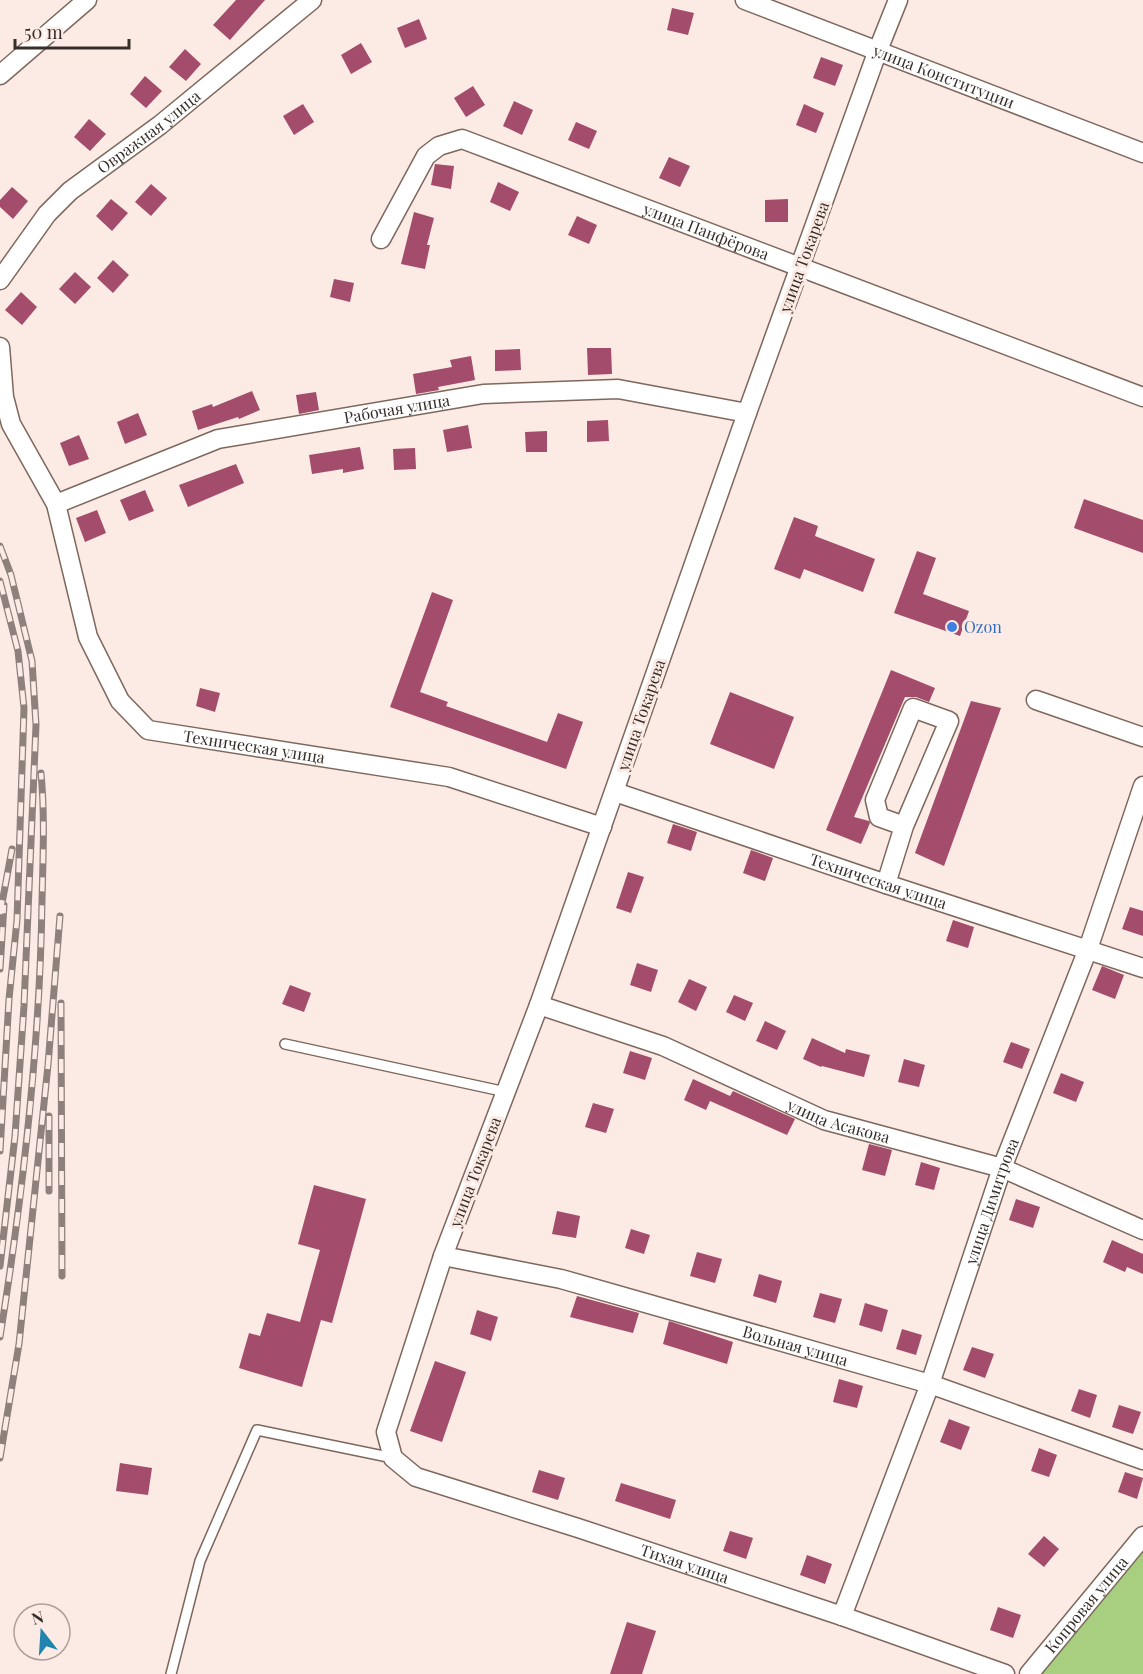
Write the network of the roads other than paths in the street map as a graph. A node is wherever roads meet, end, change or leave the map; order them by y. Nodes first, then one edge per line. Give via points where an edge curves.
1 (87, 0) edge
2 (312, 0) edge
3 (745, 0) edge
4 (898, 0) edge
5 (878, 50) junction
6 (0, 75) edge
7 (1143, 153) edge
8 (381, 238) dead end
9 (800, 268) junction
10 (0, 280) edge
11 (0, 346) edge
12 (1143, 397) edge
13 (747, 413) junction
14 (56, 504) junction
15 (1036, 700) dead end
16 (1143, 737) edge
17 (1143, 786) edge
18 (615, 792) junction
19 (904, 826) junction
20 (602, 827) junction
21 (886, 884) junction
22 (1088, 949) junction
23 (1143, 968) edge
24 (539, 1005) junction
25 (285, 1044) dead end
26 (506, 1092) junction
27 (1002, 1168) junction
28 (1143, 1230) edge
29 (443, 1256) junction
30 (930, 1384) junction
31 (393, 1458) junction
32 (1143, 1460) edge
33 (1143, 1536) edge
34 (842, 1616) junction
35 (171, 1674) edge
36 (1005, 1674) edge
37 (1029, 1674) edge

1 - 6 street
2 - 10 street, Овражная улица via 160,125 70,191 36,228
3 - 5 street, улица Конституции
4 - 5 street, улица Токарева
5 - 7 street, улица Конституции
5 - 9 street, улица Токарева
8 - 9 street, улица Панфёрова via 426,156 439,146 462,139
9 - 12 street, улица Панфёрова
9 - 13 street, улица Токарева
11 - 14 street via 3,397 11,424
13 - 14 street, Рабочая улица via 618,389 483,394 218,439
13 - 18 street, улица Токарева
14 - 20 street, Техническая улица via 88,637 120,701 148,730 449,777
15 - 16 street
17 - 22 street, улица Димитрова
18 - 20 street, улица Токарева
18 - 21 street, Техническая улица
19 - 19 street via 949,721 913,708 875,800 879,817
19 - 21 street
20 - 24 street, улица Токарева
21 - 22 street, Техническая улица
22 - 23 street, Техническая улица
22 - 27 street, улица Димитрова
24 - 26 street, улица Токарева
24 - 27 street, улица Асакова via 663,1046 824,1120
25 - 26 lane
26 - 29 street, улица Токарева
27 - 28 street, улица Асакова
27 - 30 street, улица Димитрова
29 - 30 street, Вольная улица via 561,1279
29 - 31 street, улица Токарева via 386,1431
30 - 32 street, Вольная улица
30 - 34 street, улица Димитрова
31 - 34 street, Тихая улица via 416,1478
31 - 35 lane via 257,1430 200,1561
33 - 37 street, Копровая улица
34 - 36 street, Тихая улица

